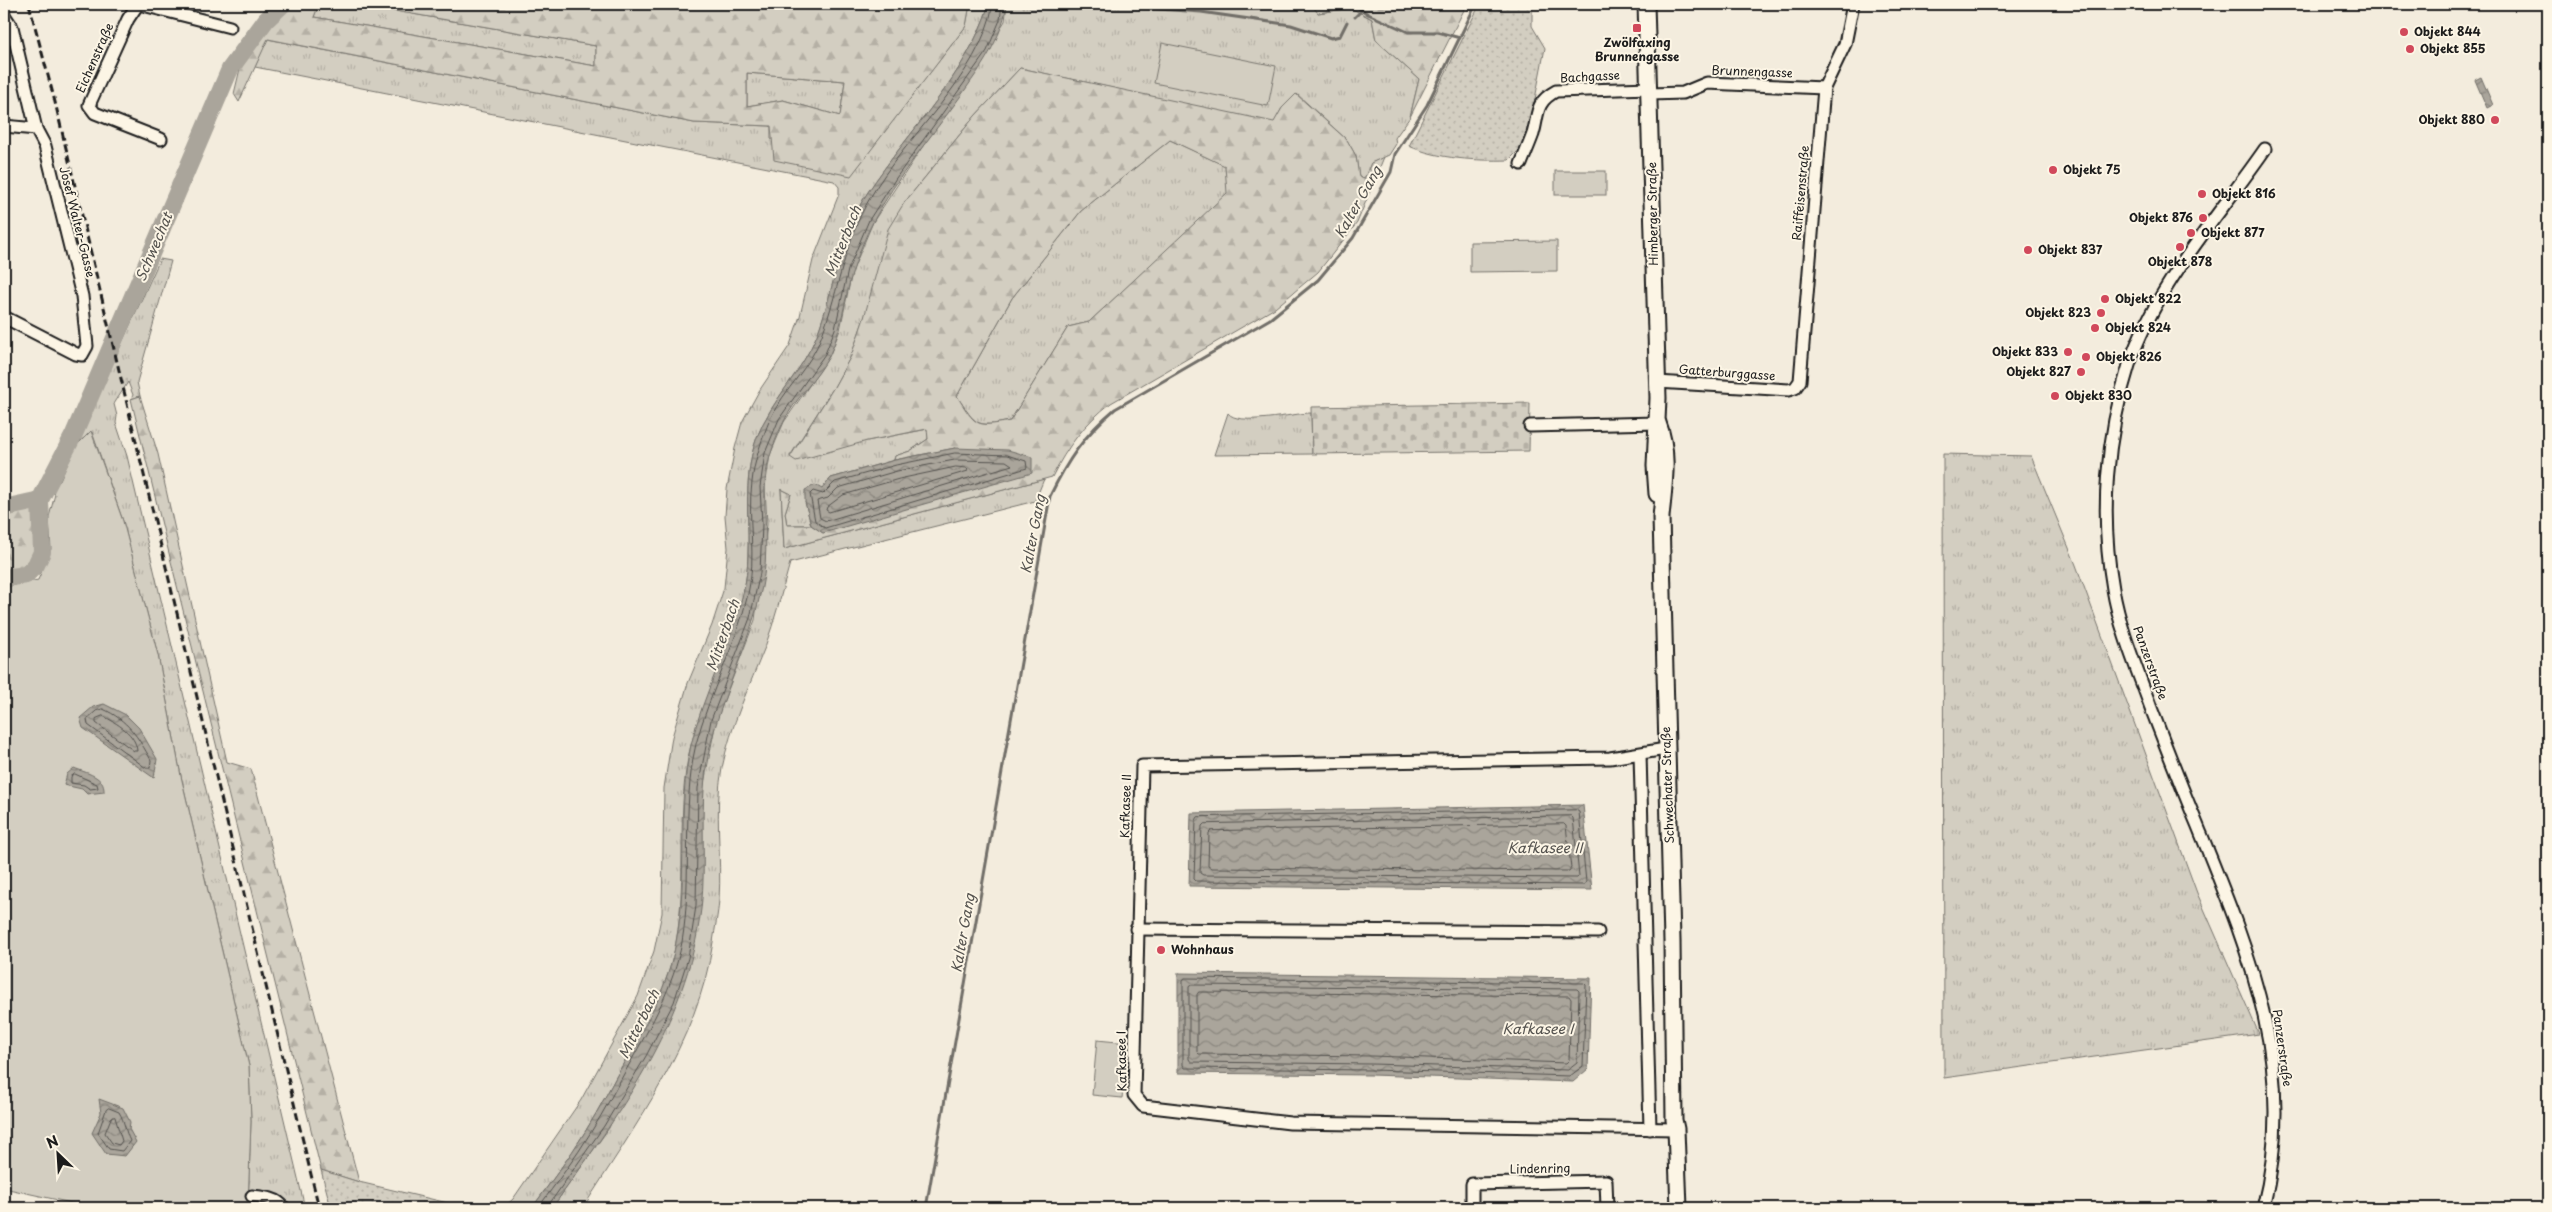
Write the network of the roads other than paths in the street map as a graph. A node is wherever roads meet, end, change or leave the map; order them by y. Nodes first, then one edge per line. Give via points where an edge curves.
1 (138, 4) edge
2 (1646, 4) edge
3 (1853, 4) edge
4 (4, 15) edge
5 (230, 27) dead end
6 (1824, 88) junction
7 (1650, 91) junction
8 (4, 126) edge
9 (36, 129) junction
10 (161, 138) dead end
11 (2265, 149) dead end
12 (1521, 164) dead end
13 (4, 317) edge
14 (1657, 382) junction
15 (1795, 388) joint
16 (1658, 424) junction
17 (1530, 426) dead end
18 (1666, 749) junction
19 (1640, 754) junction
20 (1136, 929) junction
21 (1598, 932) dead end
22 (1650, 1129) junction
23 (1676, 1129) junction
24 (252, 1196) dead end
25 (284, 1208) edge
26 (1472, 1208) edge
27 (1607, 1208) edge
28 (1679, 1208) edge
29 (2263, 1208) edge

1 - 5 street
1 - 10 street, Eichenstraße via 89,105 95,113
2 - 7 main road, Himberger Straße
3 - 6 street, Raiffeisenstraße via 1845,44
4 - 9 street, Josef Walter-Gasse via 12,27
6 - 7 street, Brunnengasse via 1707,83 1691,91
6 - 15 street, Raiffeisenstraße via 1800,382
7 - 12 street, Bachgasse via 1556,91 1539,106 1533,134
7 - 14 main road, Himberger Straße
8 - 9 street
9 - 13 street, Josef Walter-Gasse via 45,146 82,296 87,346 82,355 76,354
11 - 29 street, Panzerstraße via 2195,244 2148,323 2130,363 2117,409 2105,500 2113,591 2125,637 2236,919 2266,1018 2277,1115
14 - 15 street, Gatterburggasse
14 - 16 main road, Himberger Straße
16 - 17 street
16 - 18 main road, Schwechater Straße via 1666,459 1661,517
18 - 19 street
18 - 23 main road, Schwechater Straße
19 - 20 street, Kafkasee II via 1610,758 1142,766
19 - 22 street
20 - 21 street
20 - 22 street, Kafkasee I via 1134,1095 1143,1106 1290,1123
22 - 23 street, Kafkasee I
23 - 28 main road, Schwechater Straße
24 - 25 street via 265,1197
26 - 27 street, Lindenring via 1472,1184 1606,1181

